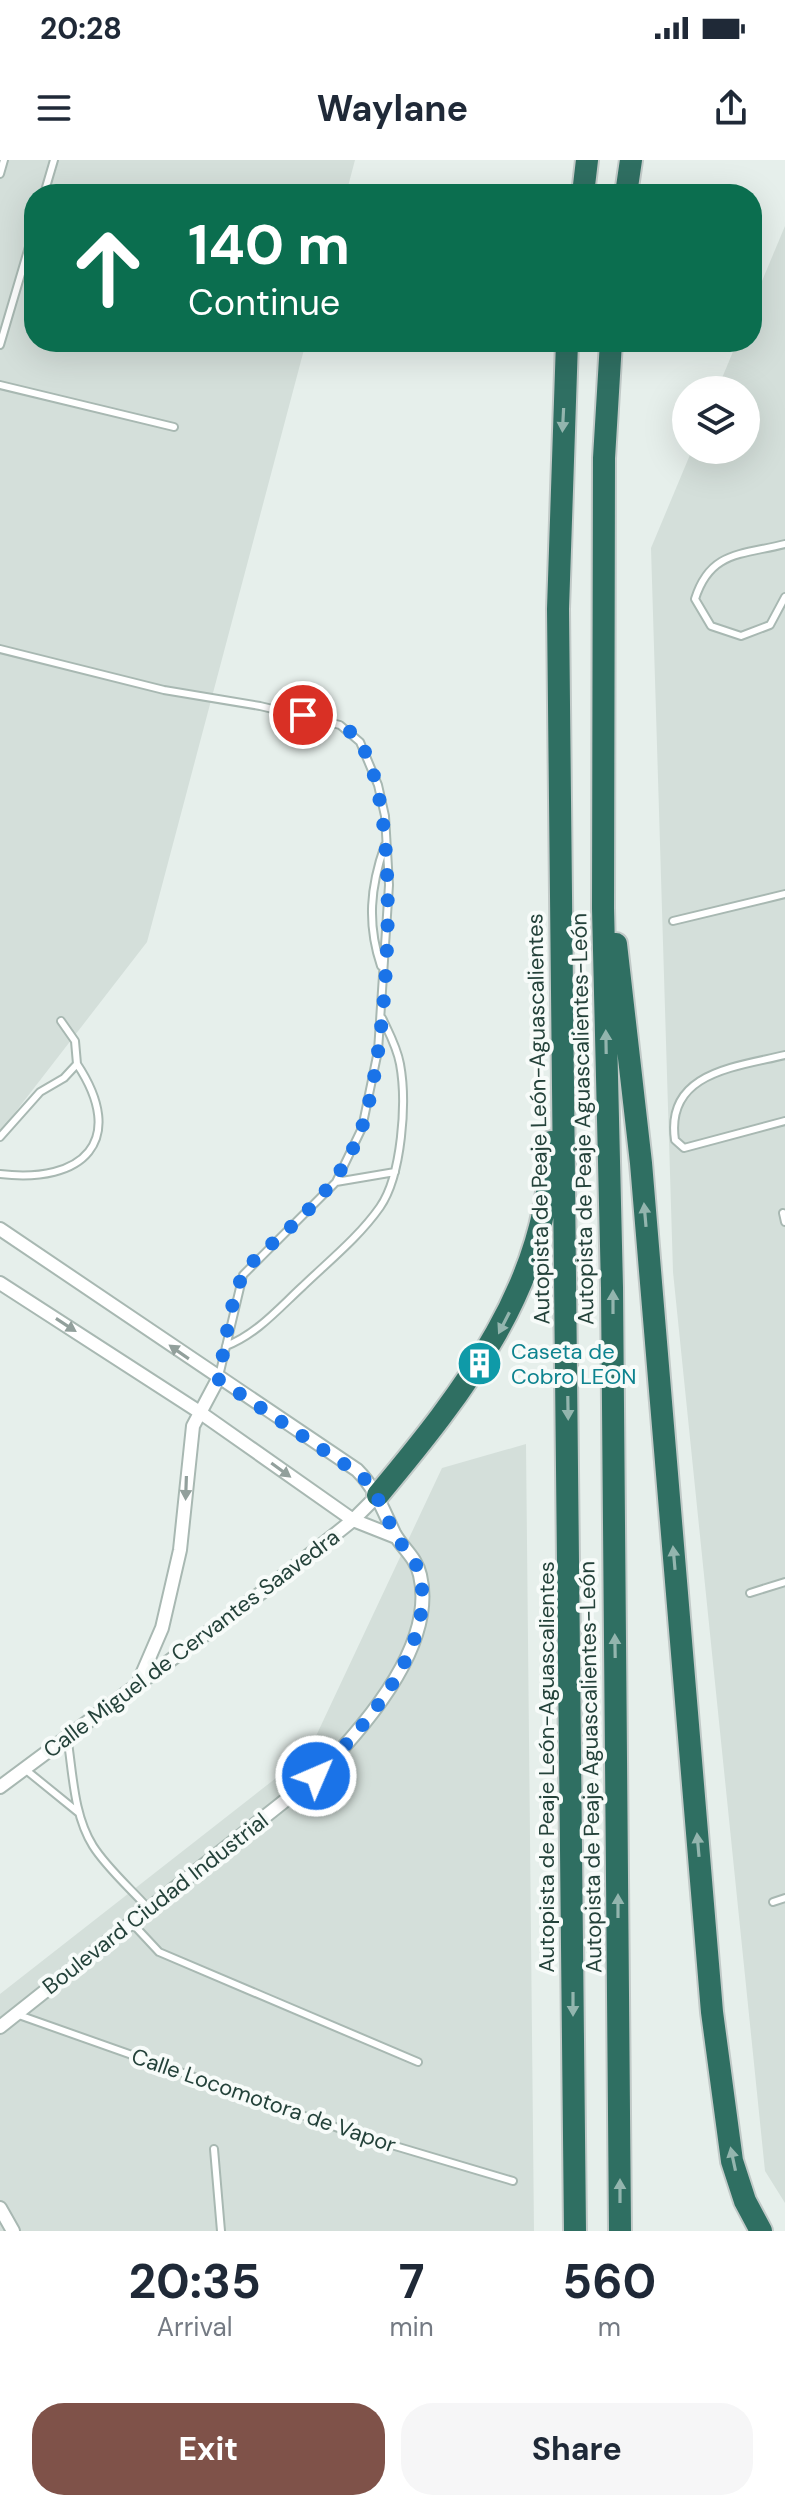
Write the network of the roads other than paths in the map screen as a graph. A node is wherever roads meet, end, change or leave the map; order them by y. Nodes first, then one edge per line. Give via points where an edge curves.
1 (4, 160) edge
2 (54, 160) edge
3 (587, 160) edge
4 (631, 160) edge
5 (0, 174) edge
6 (47, 184) edge
7 (584, 184) edge
8 (627, 184) edge
9 (24, 264) edge
10 (0, 345) edge
11 (567, 352) edge
12 (610, 352) edge
13 (0, 385) edge
14 (174, 427) dead end
15 (785, 544) edge
16 (785, 597) edge
17 (558, 609) junction
18 (0, 649) edge
19 (386, 842) junction
20 (785, 894) edge
21 (603, 908) junction
22 (673, 921) dead end
23 (383, 972) junction
24 (380, 1015) junction
25 (61, 1021) dead end
26 (785, 1055) edge
27 (77, 1064) junction
28 (785, 1121) edge
29 (0, 1137) edge
30 (395, 1172) junction
31 (0, 1174) edge
32 (336, 1182) junction
33 (783, 1213) dead end
34 (785, 1222) edge
35 (0, 1229) edge
36 (0, 1283) edge
37 (226, 1346) junction
38 (218, 1379) junction
39 (198, 1411) junction
40 (378, 1495) junction
41 (353, 1520) junction
42 (396, 1537) junction
43 (785, 1582) edge
44 (750, 1593) dead end
45 (138, 1682) junction
46 (67, 1736) junction
47 (25, 1769) junction
48 (0, 1787) edge
49 (79, 1813) junction
50 (785, 1898) edge
51 (773, 1902) dead end
52 (147, 1907) junction
53 (129, 1921) junction
54 (16, 2014) junction
55 (0, 2027) edge
56 (418, 2062) dead end
57 (214, 2149) dead end
58 (513, 2181) dead end
59 (0, 2208) edge
60 (13, 2231) edge
61 (221, 2231) edge
62 (575, 2231) edge
63 (620, 2231) edge
64 (761, 2231) edge

1 - 5 lane
2 - 6 lane
3 - 7 highway
4 - 8 highway
9 - 10 lane
11 -> 17 highway, Autopista de Peaje León-Aguascalientes
12 - 21 highway, Autopista de Peaje Aguascalientes-León via 604,458
13 - 14 lane
15 - 16 lane via 722,559 702,576 695,599 711,626 741,636 770,625
17 -> 40 highway via 547,691 551,1160 541,1216 505,1323 447,1413
17 -> 62 highway, Autopista de Peaje León-Aguascalientes
18 - 19 lane via 164,690 340,725 367,756 378,785
19 - 23 lane
19 - 23 lane via 371,902 372,939
20 - 22 lane
63 -> 21 highway, Autopista de Peaje Aguascalientes-León via 612,1288
64 -> 21 highway via 732,2161 712,2012 635,1101 618,954
23 - 24 lane
24 - 30 lane via 400,1063
24 - 32 lane via 374,1083 362,1128
25 - 27 lane via 75,1041
26 - 28 lane via 693,1084 673,1116 675,1140 684,1148
27 - 29 lane via 40,1092
27 - 31 lane via 99,1113 96,1138 84,1159 57,1173
30 - 32 lane
30 - 37 lane via 381,1206 350,1241 263,1324
32 - 37 lane via 243,1275
33 - 34 lane
38 -> 35 street, Boulevard Ciudad Industrial
36 -> 39 street
37 - 38 lane
38 - 39 street
38 - 40 street, Boulevard Ciudad Industrial via 357,1470
39 -> 41 street
39 -> 45 street via 190,1441 180,1550 162,1628
40 - 41 street, Calle Miguel de Cervantes Saavedra
40 - 42 street, Boulevard Ciudad Industrial
41 - 42 street
41 - 45 street, Calle Miguel de Cervantes Saavedra
42 - 52 street, Boulevard Ciudad Industrial via 412,1555 423,1597 419,1624 399,1673 347,1745 316,1776
43 - 44 lane
45 - 46 street, Calle Miguel de Cervantes Saavedra
46 - 47 street, Calle Miguel de Cervantes Saavedra
46 - 49 lane
47 - 48 street, Calle Miguel de Cervantes Saavedra
47 - 49 lane
49 - 52 lane via 92,1844
50 - 51 lane
52 - 53 street, Boulevard Ciudad Industrial
53 - 54 street, Boulevard Ciudad Industrial
53 - 56 lane via 159,1952
54 - 55 street, Boulevard Ciudad Industrial
54 - 58 lane, Calle Locomotora de Vapor via 358,2135
57 - 61 lane
59 - 60 street

